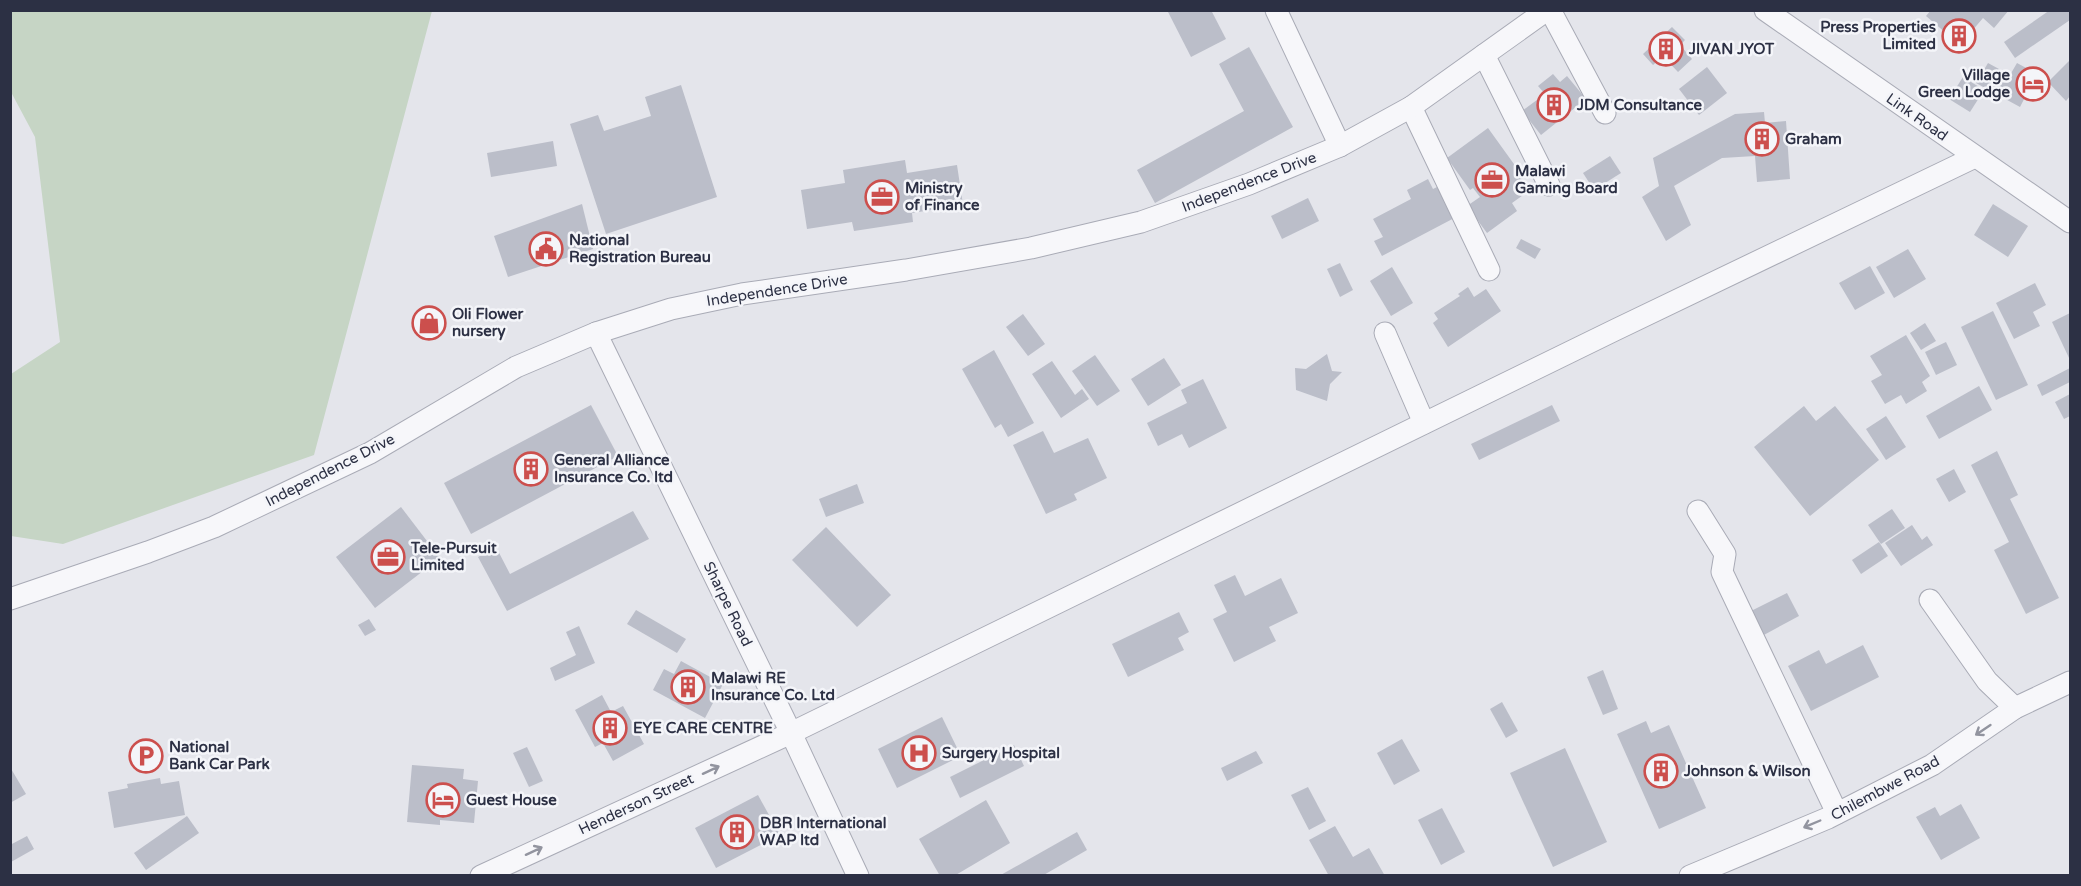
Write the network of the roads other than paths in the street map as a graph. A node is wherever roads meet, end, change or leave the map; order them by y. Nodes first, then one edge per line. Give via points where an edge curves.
1 (1276, 10) edge
2 (1548, 10) edge
3 (1765, 10) edge
4 (1484, 55) junction
5 (1411, 107) junction
6 (1605, 113) dead end
7 (1340, 146) junction
8 (1976, 158) junction
9 (1549, 186) dead end
10 (2070, 222) edge
11 (1489, 270) dead end
12 (596, 333) junction
13 (1385, 333) dead end
14 (1424, 423) junction
15 (1698, 511) dead end
16 (10, 599) edge
17 (1930, 600) dead end
18 (2070, 682) edge
19 (2015, 708) junction
20 (791, 733) junction
21 (1837, 813) junction
22 (481, 876) edge
23 (858, 876) edge
24 (1690, 876) edge

1 - 7 street
2 - 4 street, Independence Drive
2 - 6 street
3 - 8 street, Link Road
4 - 5 street, Independence Drive
4 - 9 street
5 - 7 street, Independence Drive
5 - 11 street
7 - 12 street, Independence Drive via 1249,184 1141,222 1031,248 742,294 671,309
8 - 10 street, Link Road
8 - 14 street, Henderson Street
12 - 16 street, Independence Drive via 516,367 370,453 214,527
12 - 20 street, Sharpe Road
13 - 14 street
14 - 20 street, Henderson Street
15 - 21 street via 1725,554 1722,572
17 - 19 street via 1987,681
18 - 19 street, Chilembwe Road
19 -> 21 street, Chilembwe Road via 1932,765
22 -> 20 street, Henderson Street
20 - 23 street, Sharpe Road
21 -> 24 street, Chilembwe Road

